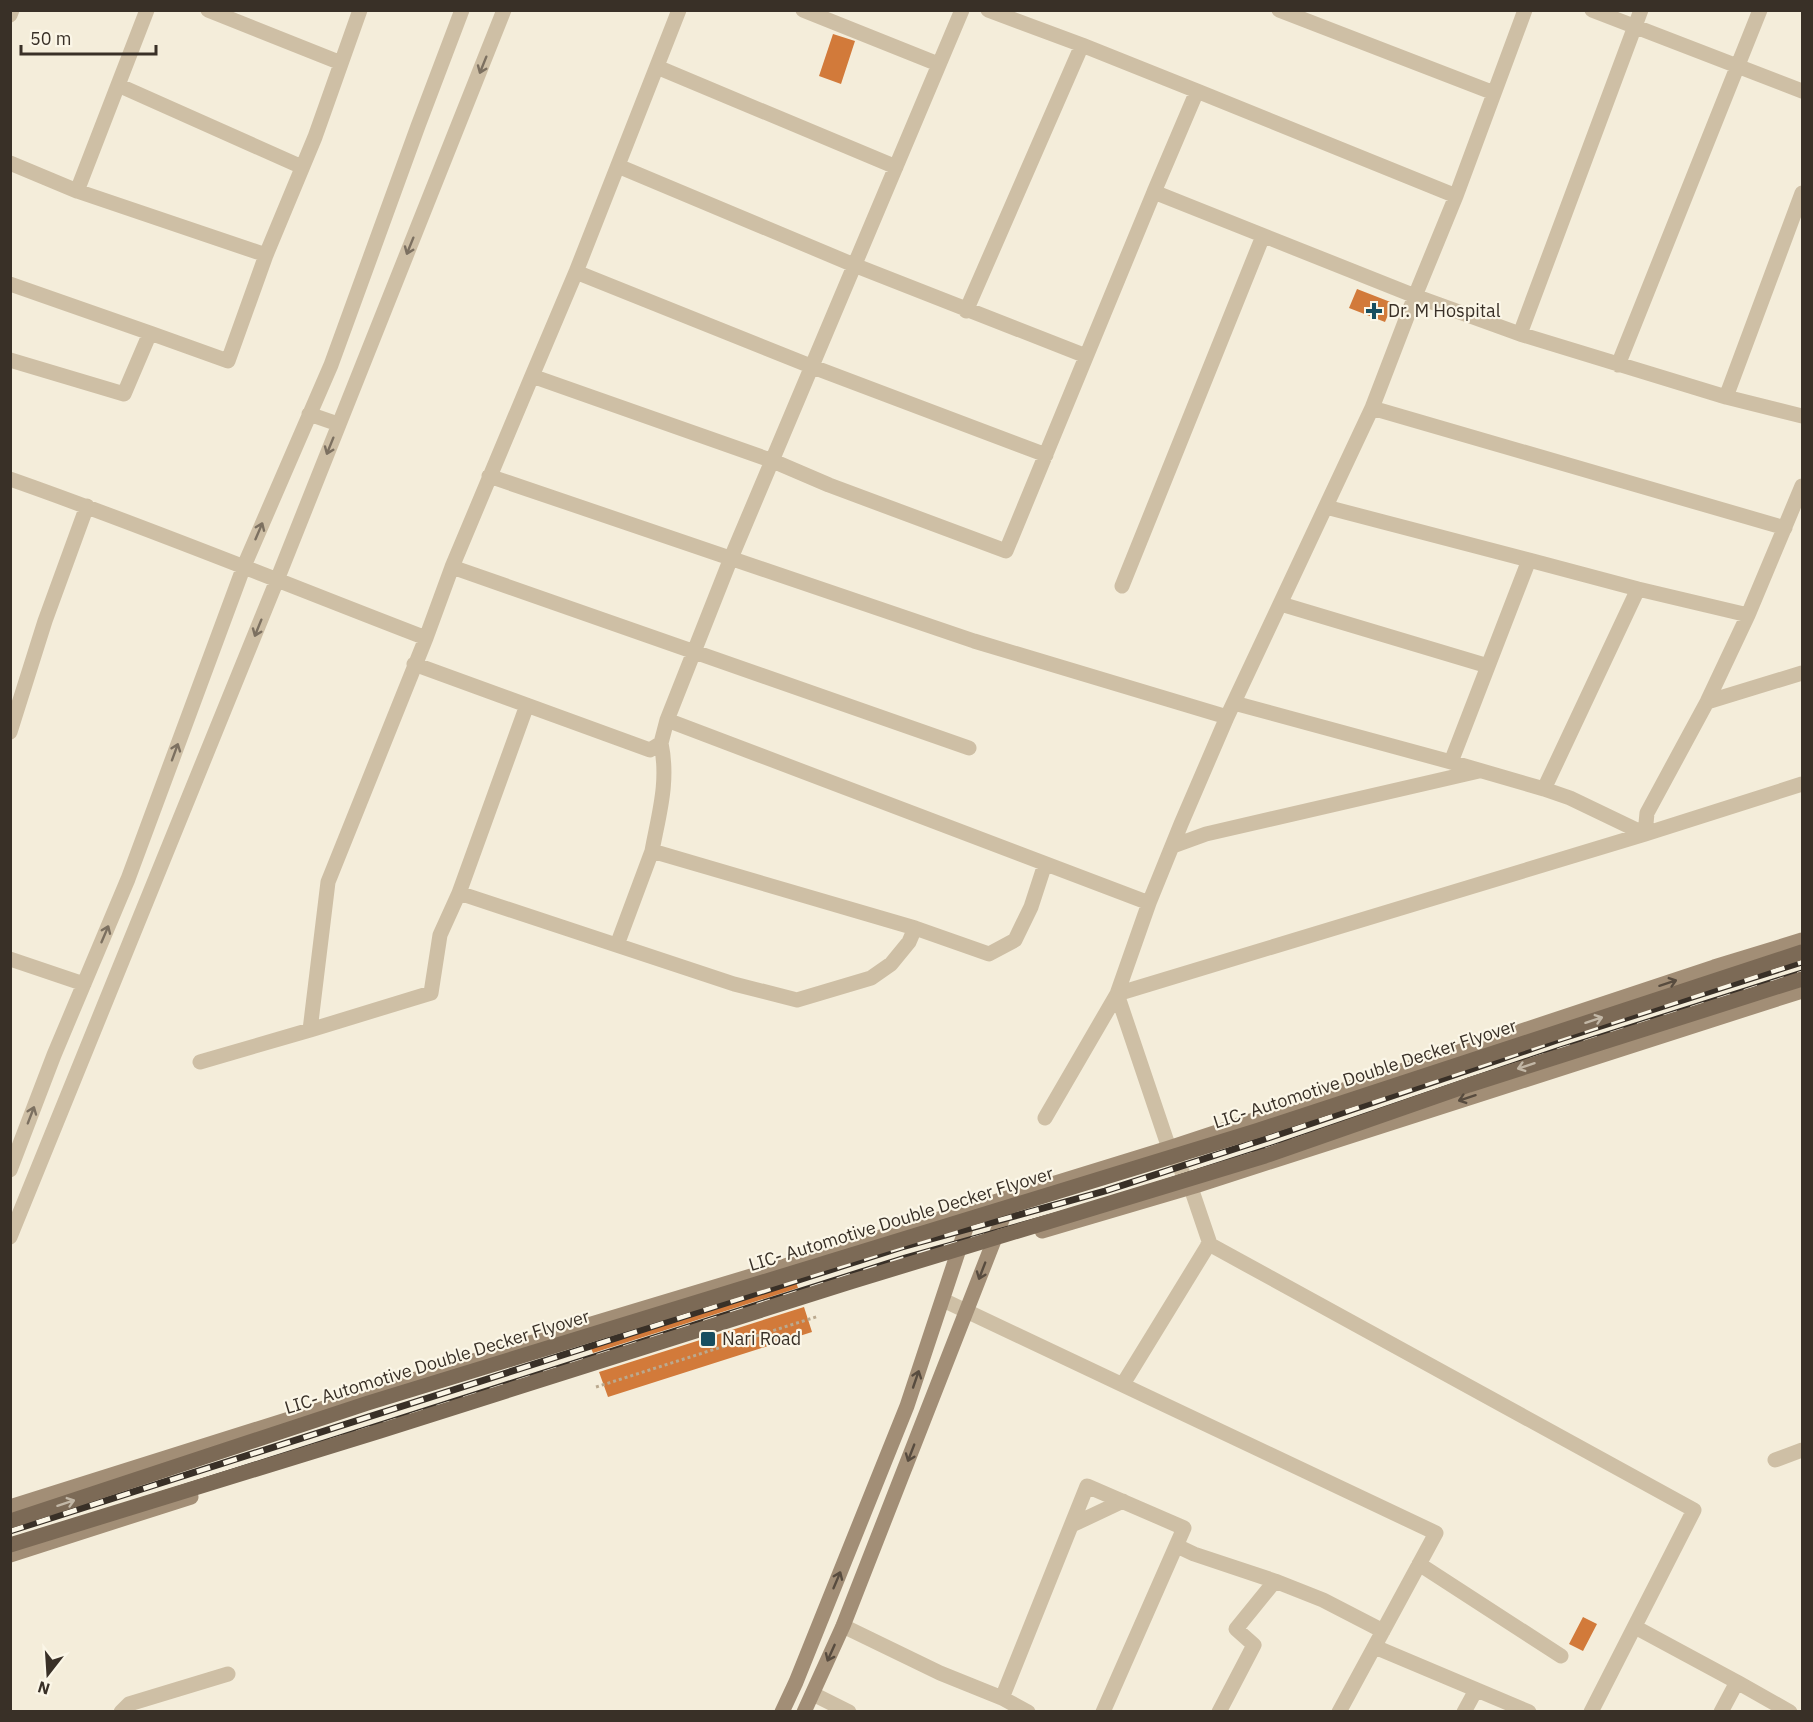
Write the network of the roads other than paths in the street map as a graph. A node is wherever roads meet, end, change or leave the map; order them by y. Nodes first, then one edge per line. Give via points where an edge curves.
1 (12, 10) edge
2 (147, 10) edge
3 (208, 10) edge
4 (360, 10) edge
5 (462, 10) edge
6 (504, 10) edge
7 (680, 10) edge
8 (803, 10) edge
9 (962, 10) edge
10 (988, 10) edge
11 (1279, 10) edge
12 (1526, 10) edge
13 (1592, 10) edge
14 (1641, 10) edge
15 (1760, 10) edge
16 (10, 15) edge
17 (1635, 28) junction
18 (1082, 45) junction
19 (341, 63) junction
20 (938, 64) junction
21 (1737, 66) junction
22 (657, 67) junction
23 (118, 85) junction
24 (1197, 91) junction
25 (1803, 91) edge
26 (1494, 93) junction
27 (10, 163) edge
28 (618, 166) junction
29 (302, 167) junction
30 (896, 167) junction
31 (77, 191) junction
32 (1154, 192) junction
33 (1803, 193) edge
34 (1456, 196) junction
35 (1263, 236) junction
36 (266, 255) junction
37 (854, 265) junction
38 (576, 272) junction
39 (10, 284) edge
40 (1415, 296) junction
41 (966, 311) junction
42 (150, 333) junction
43 (1520, 334) junction
44 (1086, 356) junction
45 (10, 360) edge
46 (1618, 365) junction
47 (813, 367) junction
48 (532, 376) junction
49 (1726, 397) junction
50 (1372, 408) junction
51 (309, 414) junction
52 (1803, 416) edge
53 (338, 424) junction
54 (1046, 455) junction
55 (773, 461) junction
56 (489, 476) junction
57 (10, 479) edge
58 (1803, 486) edge
59 (87, 506) junction
60 (1326, 507) junction
61 (1785, 528) junction
62 (731, 558) junction
63 (1529, 560) junction
64 (244, 566) junction
65 (452, 567) junction
66 (277, 580) junction
67 (1122, 586) dead end
68 (1638, 590) junction
69 (1281, 604) junction
70 (1748, 615) junction
71 (426, 638) junction
72 (695, 652) junction
73 (414, 664) junction
74 (1488, 666) junction
75 (1803, 673) edge
76 (1707, 702) junction
77 (1234, 703) junction
78 (527, 705) junction
79 (1227, 717) junction
80 (667, 720) junction
81 (10, 732) edge
82 (661, 743) junction
83 (969, 748) dead end
84 (1451, 762) junction
85 (1479, 771) junction
86 (1803, 784) edge
87 (1544, 789) junction
88 (1645, 834) junction
89 (1173, 846) junction
90 (652, 851) junction
91 (1045, 864) junction
92 (459, 893) junction
93 (1149, 903) junction
94 (915, 928) junction
95 (1803, 940) edge
96 (617, 945) junction
97 (1803, 952) edge
98 (10, 959) edge
99 (1803, 979) edge
100 (84, 984) junction
101 (1803, 991) edge
102 (1117, 994) junction
103 (310, 1030) junction
104 (200, 1062) dead end
105 (1045, 1118) dead end
106 (1169, 1148) junction
107 (10, 1170) edge
108 (1191, 1188) junction
109 (1011, 1197) junction
110 (972, 1209) junction
111 (10, 1237) edge
112 (1209, 1244) junction
113 (992, 1246) junction
114 (957, 1256) junction
115 (943, 1300) junction
116 (967, 1311) junction
117 (1123, 1384) junction
118 (1803, 1450) edge
119 (1775, 1460) dead end
120 (1123, 1501) junction
121 (10, 1507) edge
122 (10, 1521) edge
123 (1072, 1525) junction
124 (10, 1545) edge
125 (1177, 1546) junction
126 (10, 1555) edge
127 (1419, 1564) junction
128 (1275, 1581) junction
129 (843, 1626) junction
130 (1635, 1627) junction
131 (1383, 1631) junction
132 (1374, 1647) junction
133 (1561, 1656) dead end
134 (228, 1674) dead end
135 (1737, 1682) junction
136 (793, 1687) junction
137 (1476, 1690) junction
138 (813, 1694) junction
139 (1002, 1698) junction
140 (121, 1712) edge
141 (782, 1712) edge
142 (804, 1712) edge
143 (849, 1712) edge
144 (1028, 1712) edge
145 (1103, 1712) edge
146 (1219, 1712) edge
147 (1339, 1712) edge
148 (1464, 1712) edge
149 (1529, 1712) edge
150 (1591, 1712) edge
151 (1721, 1712) edge
152 (1790, 1712) edge

1 - 16 street
2 - 23 street
3 - 19 street
4 - 19 street
5 - 51 street via 331,365
6 -> 53 street
7 - 22 street
8 - 20 street
9 - 20 street
10 - 18 street
11 - 26 street
12 - 26 street
13 - 17 street
14 - 17 street
15 - 21 street
17 - 21 street
17 - 43 street
18 - 24 street
18 - 41 street
19 - 29 street
20 - 30 street
21 - 25 street
21 - 46 street
22 - 28 street
22 - 30 street
23 - 29 street
23 - 31 street
24 - 32 street
24 - 34 street
26 - 34 street
27 - 31 street
28 - 37 street
28 - 38 street
29 - 36 street
30 - 37 street
31 - 36 street
32 - 35 street
32 - 44 street
33 - 49 street
34 - 40 street
35 - 40 street
35 - 67 street
36 - 42 street via 228,361
37 - 41 street
37 - 47 street
38 - 47 street
38 - 48 street
39 - 42 street
40 - 43 street
40 - 50 street
41 - 44 street
42 - 45 street via 124,394
43 - 46 street
44 - 54 street
46 - 49 street
47 - 54 street
47 - 55 street
48 - 55 street
48 - 56 street
49 - 52 street
50 - 60 street
50 - 61 street
51 - 53 street
64 -> 51 street
53 -> 66 street
54 - 55 street via 1006,551
55 - 62 street
56 - 62 street
56 - 65 street
57 - 59 street
58 - 61 street
59 - 64 street
59 - 81 street
60 - 63 street
60 - 69 street
61 - 70 street
62 - 72 street
62 - 79 street via 974,641
63 - 68 street
63 - 74 street
64 - 66 street
100 -> 64 street via 128,879
65 - 71 street
65 - 72 street
66 - 71 street
66 -> 111 street
68 - 70 street
68 - 87 street
69 - 74 street
69 - 77 street
70 - 76 street
71 - 73 street
72 - 80 street
72 - 83 street
73 - 78 street
73 - 103 street via 328,882
74 - 84 street
75 - 76 street
76 - 88 street via 1647,813
77 - 79 street
77 - 84 street
78 - 82 street via 650,750
78 - 92 street
79 - 89 street
80 - 82 street
80 - 91 street
82 - 90 street via 664,790
84 - 85 street
85 - 87 street
85 - 89 street via 1206,834
86 - 88 street
87 - 88 street
88 - 102 street
89 - 93 street
90 - 94 street
90 - 96 street
91 - 93 street
91 - 94 street via 1015,940 988,954
92 - 96 street
92 - 103 street via 441,935 431,993
93 - 102 street
94 - 96 street via 891,964 872,978 797,1000 734,984
106 -> 95 main road
122 -> 97 main road, LIC- Automotive Double Decker Flyover, bridge via 368,1403 1256,1131
98 - 100 street
99 -> 124 main road, bridge via 1469,1084 1265,1156
107 -> 100 street
101 -> 108 main road
102 - 105 street
102 - 106 street
103 - 104 street
106 - 108 street
106 - 109 main road
108 - 112 street
108 - 113 main road
109 - 110 main road
109 - 113 main road
110 - 114 main road
110 - 121 main road
112 - 117 street
112 - 130 street via 1694,1510
113 - 114 main road
113 -> 116 main road
114 - 115 main road
114 - 126 main road
115 - 116 street
136 -> 115 main road via 907,1406
116 - 117 street
116 -> 129 main road
117 - 127 street via 1436,1533
118 - 119 street
120 - 123 street
120 - 123 street via 1087,1486
120 - 125 street via 1185,1528
123 - 139 street
125 - 128 street
125 - 145 street
127 - 131 street
127 - 133 street
128 - 131 street
128 - 146 street via 1236,1629 1254,1645
129 -> 138 main road
129 - 139 street via 939,1673
130 - 135 street
130 - 150 street
131 - 132 street
132 - 137 street
132 - 147 street
134 - 140 street via 129,1704
135 - 151 street
135 - 152 street
136 - 138 main road
136 - 141 main road
137 - 148 street
137 - 149 street
138 - 142 main road
138 - 143 street
139 - 144 street

